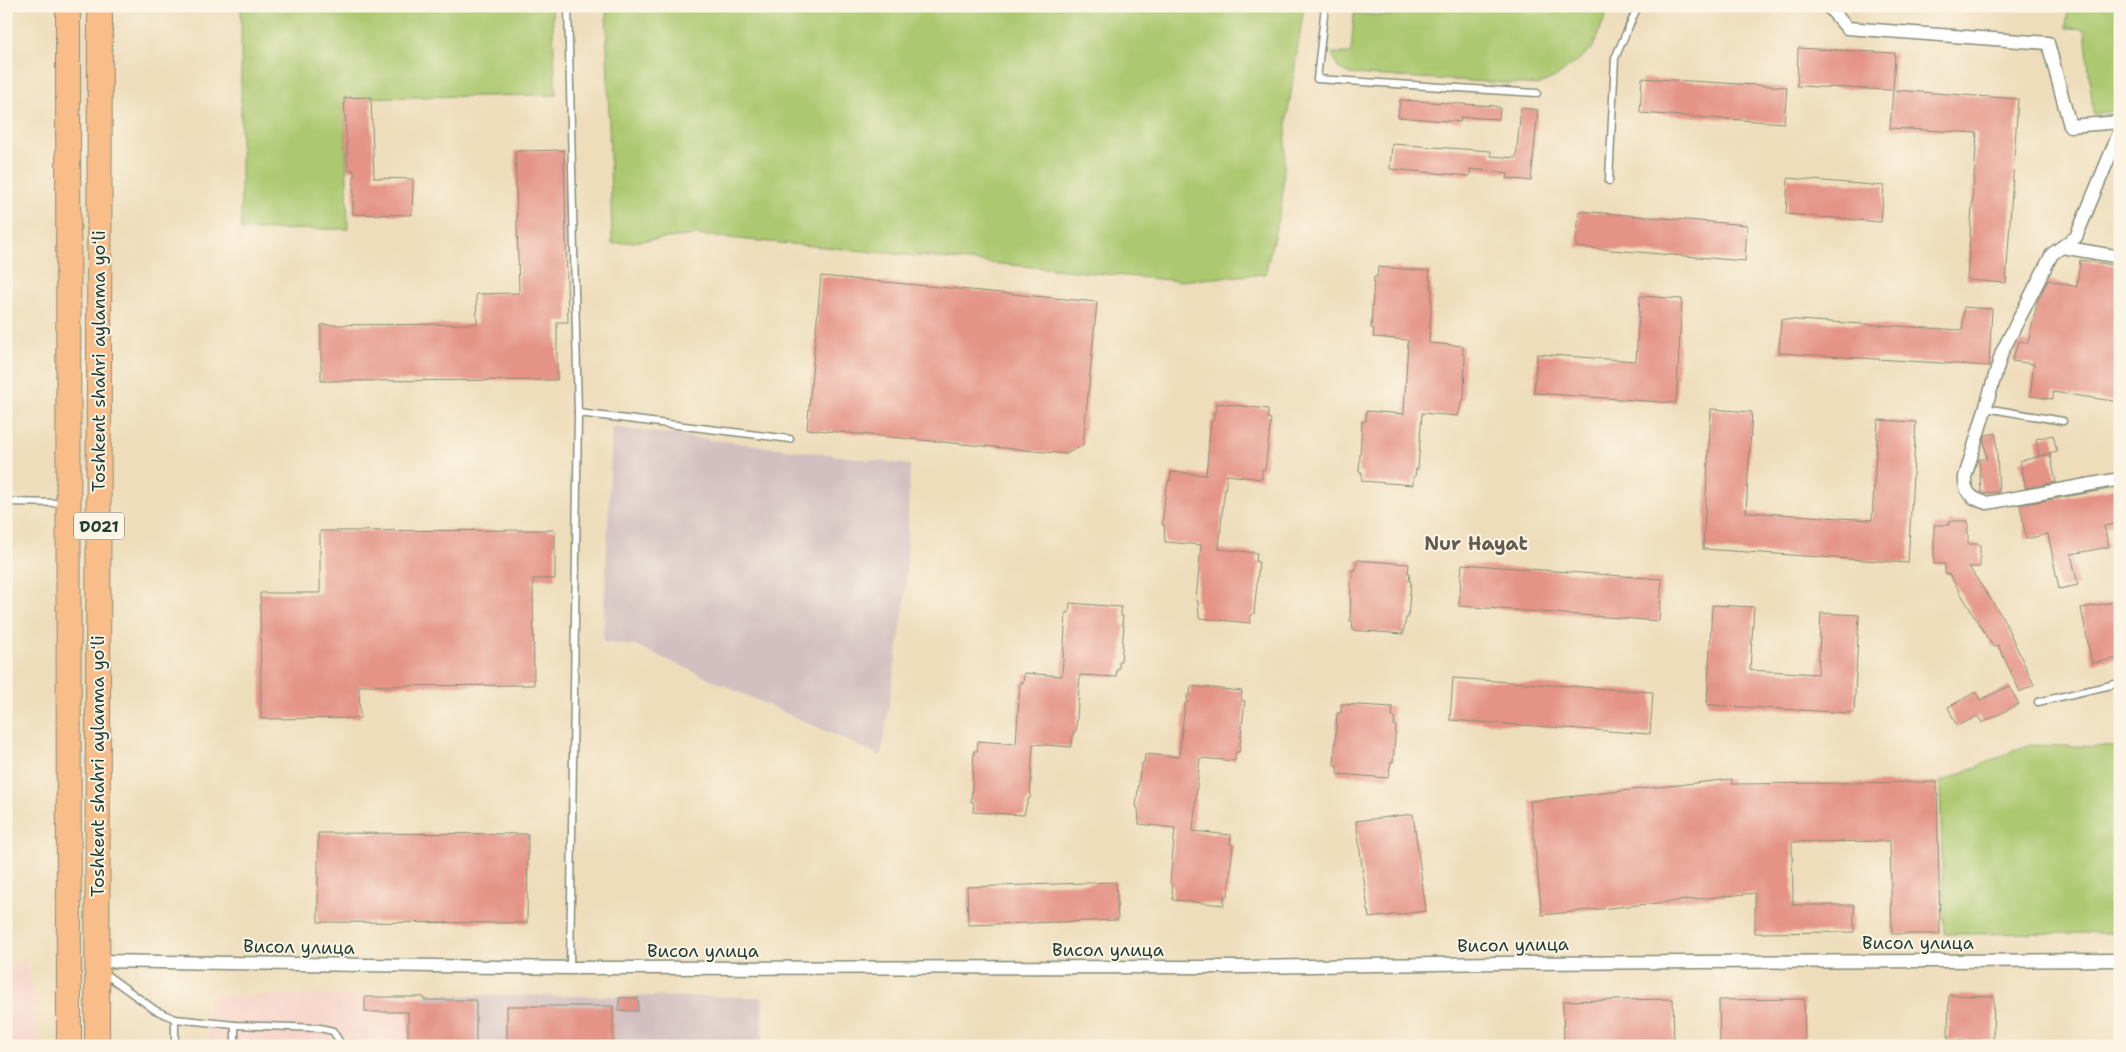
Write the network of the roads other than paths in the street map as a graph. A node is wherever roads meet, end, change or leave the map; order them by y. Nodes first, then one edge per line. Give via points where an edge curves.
1 (68, 6) edge
2 (100, 6) edge
3 (568, 6) edge
4 (1325, 6) edge
5 (1638, 6) edge
6 (1828, 6) edge
7 (1536, 94) dead end
8 (2120, 122) edge
9 (2120, 131) edge
10 (1609, 181) dead end
11 (2062, 247) junction
12 (2120, 257) edge
13 (1985, 408) junction
14 (578, 413) junction
15 (2063, 421) dead end
16 (790, 439) dead end
17 (2120, 479) edge
18 (6, 502) edge
19 (68, 503) junction
20 (2120, 684) edge
21 (2038, 702) dead end
22 (2120, 960) edge
23 (97, 964) junction
24 (570, 968) junction
25 (175, 1019) junction
26 (234, 1025) junction
27 (69, 1046) edge
28 (97, 1046) edge
29 (176, 1046) edge
30 (235, 1046) edge
31 (342, 1046) edge

1 - 19 highway, Toshkent shahri aylanma yoʻli / D021
2 - 23 highway, Toshkent shahri aylanma yoʻli / D021
3 - 14 lane
4 - 7 lane via 1317,79
5 - 10 lane via 1615,58
6 - 8 street via 1847,28 2048,42 2070,126
9 - 11 street via 2076,237
11 - 12 street
11 - 13 street via 2052,254 2002,352
13 - 15 lane
13 - 17 street via 1964,486 1968,494 1977,500 1988,503
14 - 16 lane
14 - 24 lane
18 - 19 lane
19 - 27 highway, Toshkent shahri aylanma yoʻli / D021
20 - 21 lane
22 - 24 street, Висол улица
23 - 24 street, Висол улица
23 - 25 lane via 155,1010
23 - 28 highway, Toshkent shahri aylanma yoʻli / D021
25 - 26 lane
25 - 29 lane
26 - 30 lane
26 - 31 lane via 320,1028 333,1031

